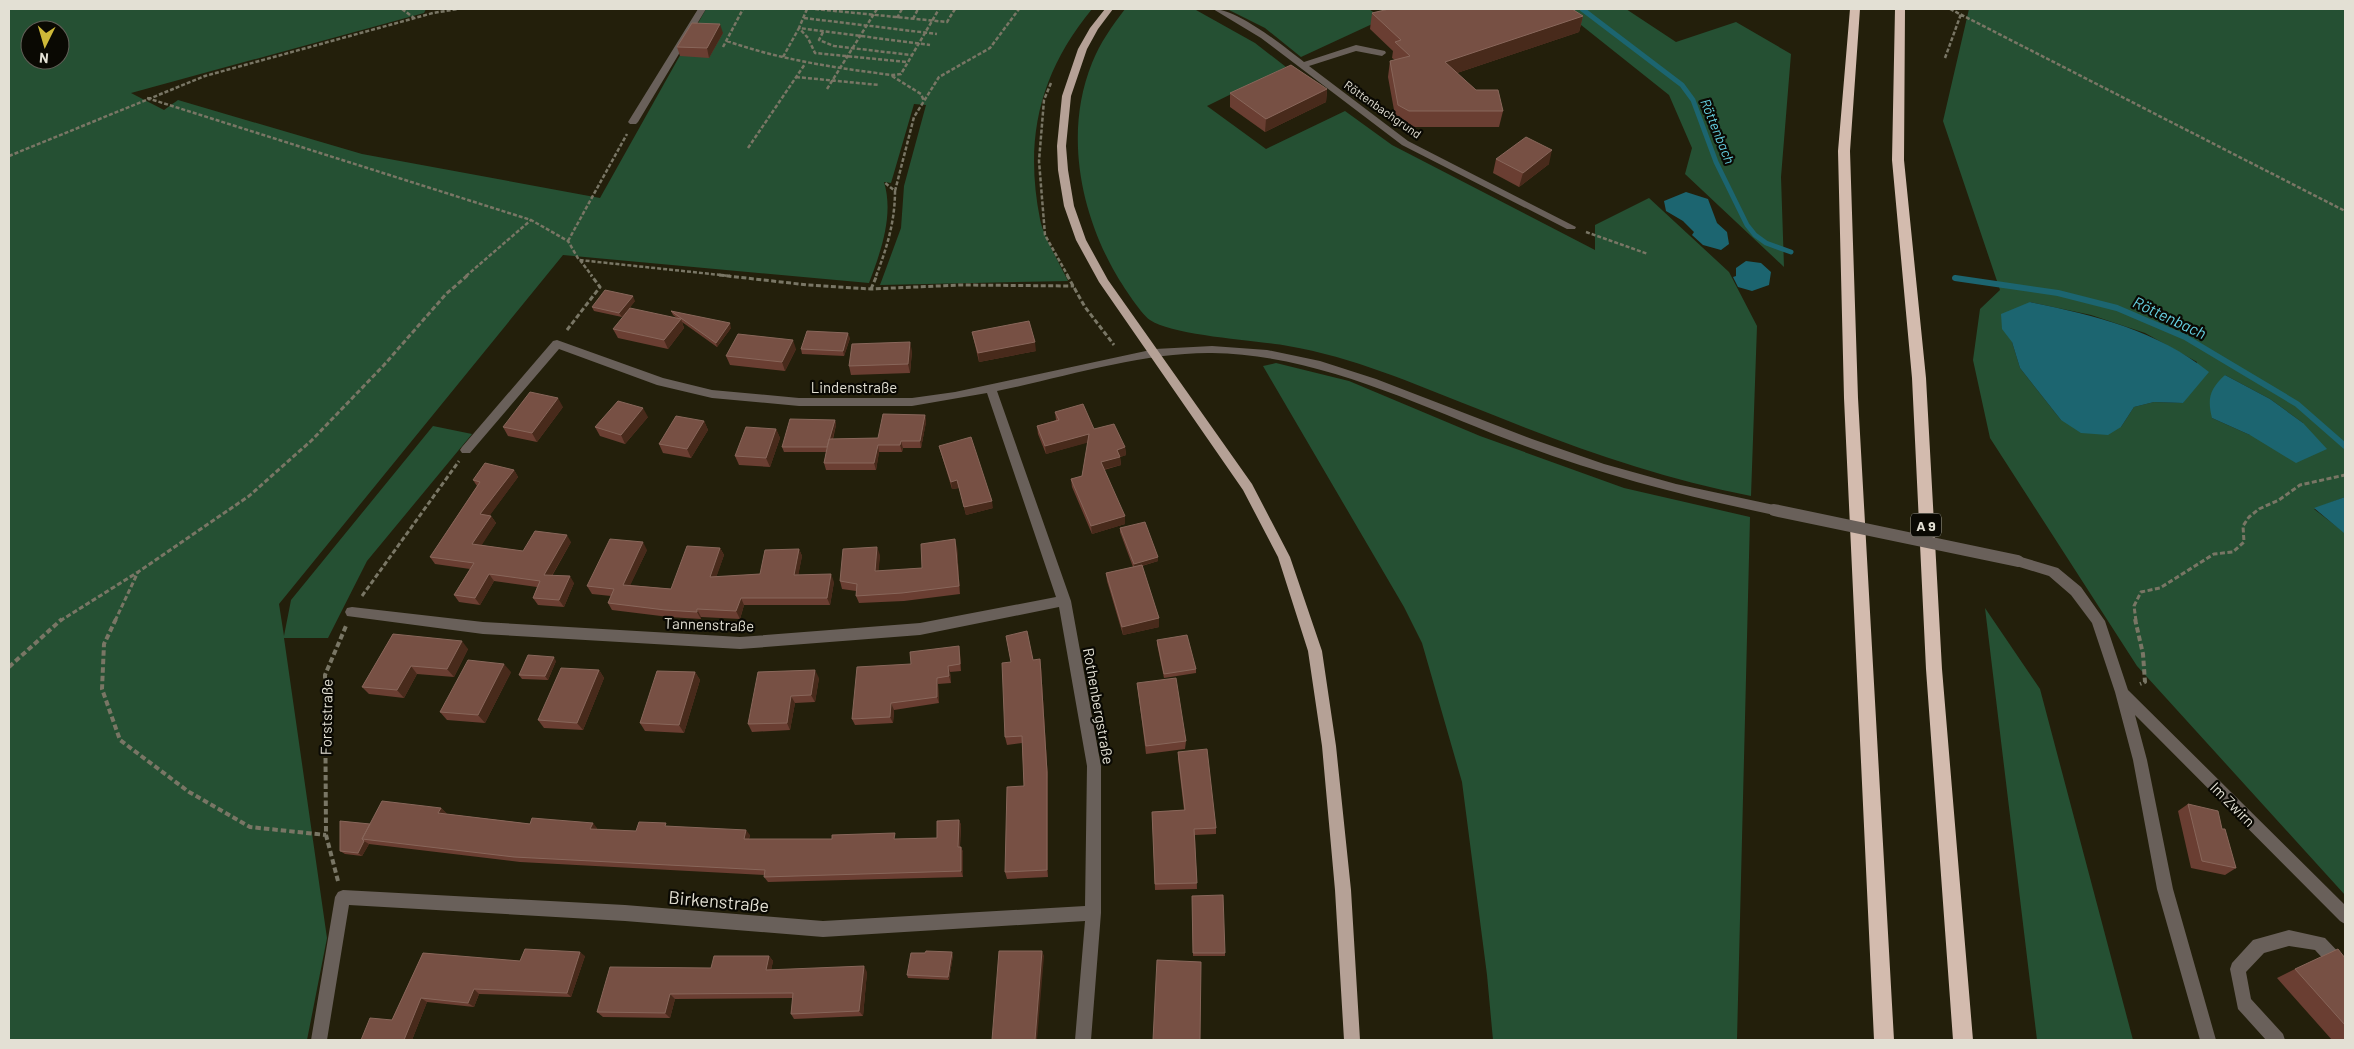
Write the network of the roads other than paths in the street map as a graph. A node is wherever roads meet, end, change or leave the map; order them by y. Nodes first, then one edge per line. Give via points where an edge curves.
1 (702, 9) edge
2 (1109, 9) edge
3 (1217, 9) edge
4 (1855, 9) edge
5 (1900, 9) edge
6 (1382, 53) dead end
7 (1301, 66) junction
8 (633, 122) road end
9 (1571, 227) road end
10 (1155, 353) junction
11 (991, 389) junction
12 (466, 450) road end
13 (1064, 601) junction
14 (352, 612) road end
15 (2122, 692) junction
16 (1093, 913) junction
17 (2345, 916) edge
18 (2345, 970) edge
19 (319, 1040) edge
20 (1083, 1040) edge
21 (1352, 1040) edge
22 (1884, 1040) edge
23 (1964, 1040) edge
24 (2208, 1040) edge
25 (2277, 1040) edge

1 - 8 street
2 - 10 main road via 1089,36 1072,79 1062,128 1066,194 1086,252
3 - 7 street, Röttenbachgrund via 1264,36
4 - 22 highway via 1844,151 1852,418
5 - 23 highway, A 9 via 1898,160 1918,378 1934,669
6 - 7 street via 1356,48
7 - 9 street, Röttenbachgrund via 1405,143
10 - 11 street, Lindenstraße
10 - 15 street, Lindenstraße, bridge via 1184,349 1240,350 1328,366 1378,382 1579,461 1699,495 2018,561 2053,572 2076,591 2098,621
10 - 21 main road via 1248,487 1284,557 1315,651 1344,890
11 - 12 street, Lindenstraße via 912,402 799,402 722,395 660,382 556,344
11 - 13 street, Rothenbergstraße
13 - 14 street, Tannenstraße via 920,629 740,643 483,628
13 - 16 street, Rothenbergstraße via 1094,766
15 - 17 street, Im Zwirn
15 - 24 street, Lindenstraße via 2140,760 2165,889
16 - 19 street, Birkenstraße via 823,929 625,913 343,897
16 - 20 street, Rothenbergstraße
18 - 25 street via 2319,943 2289,938 2259,946 2238,969 2244,1003

